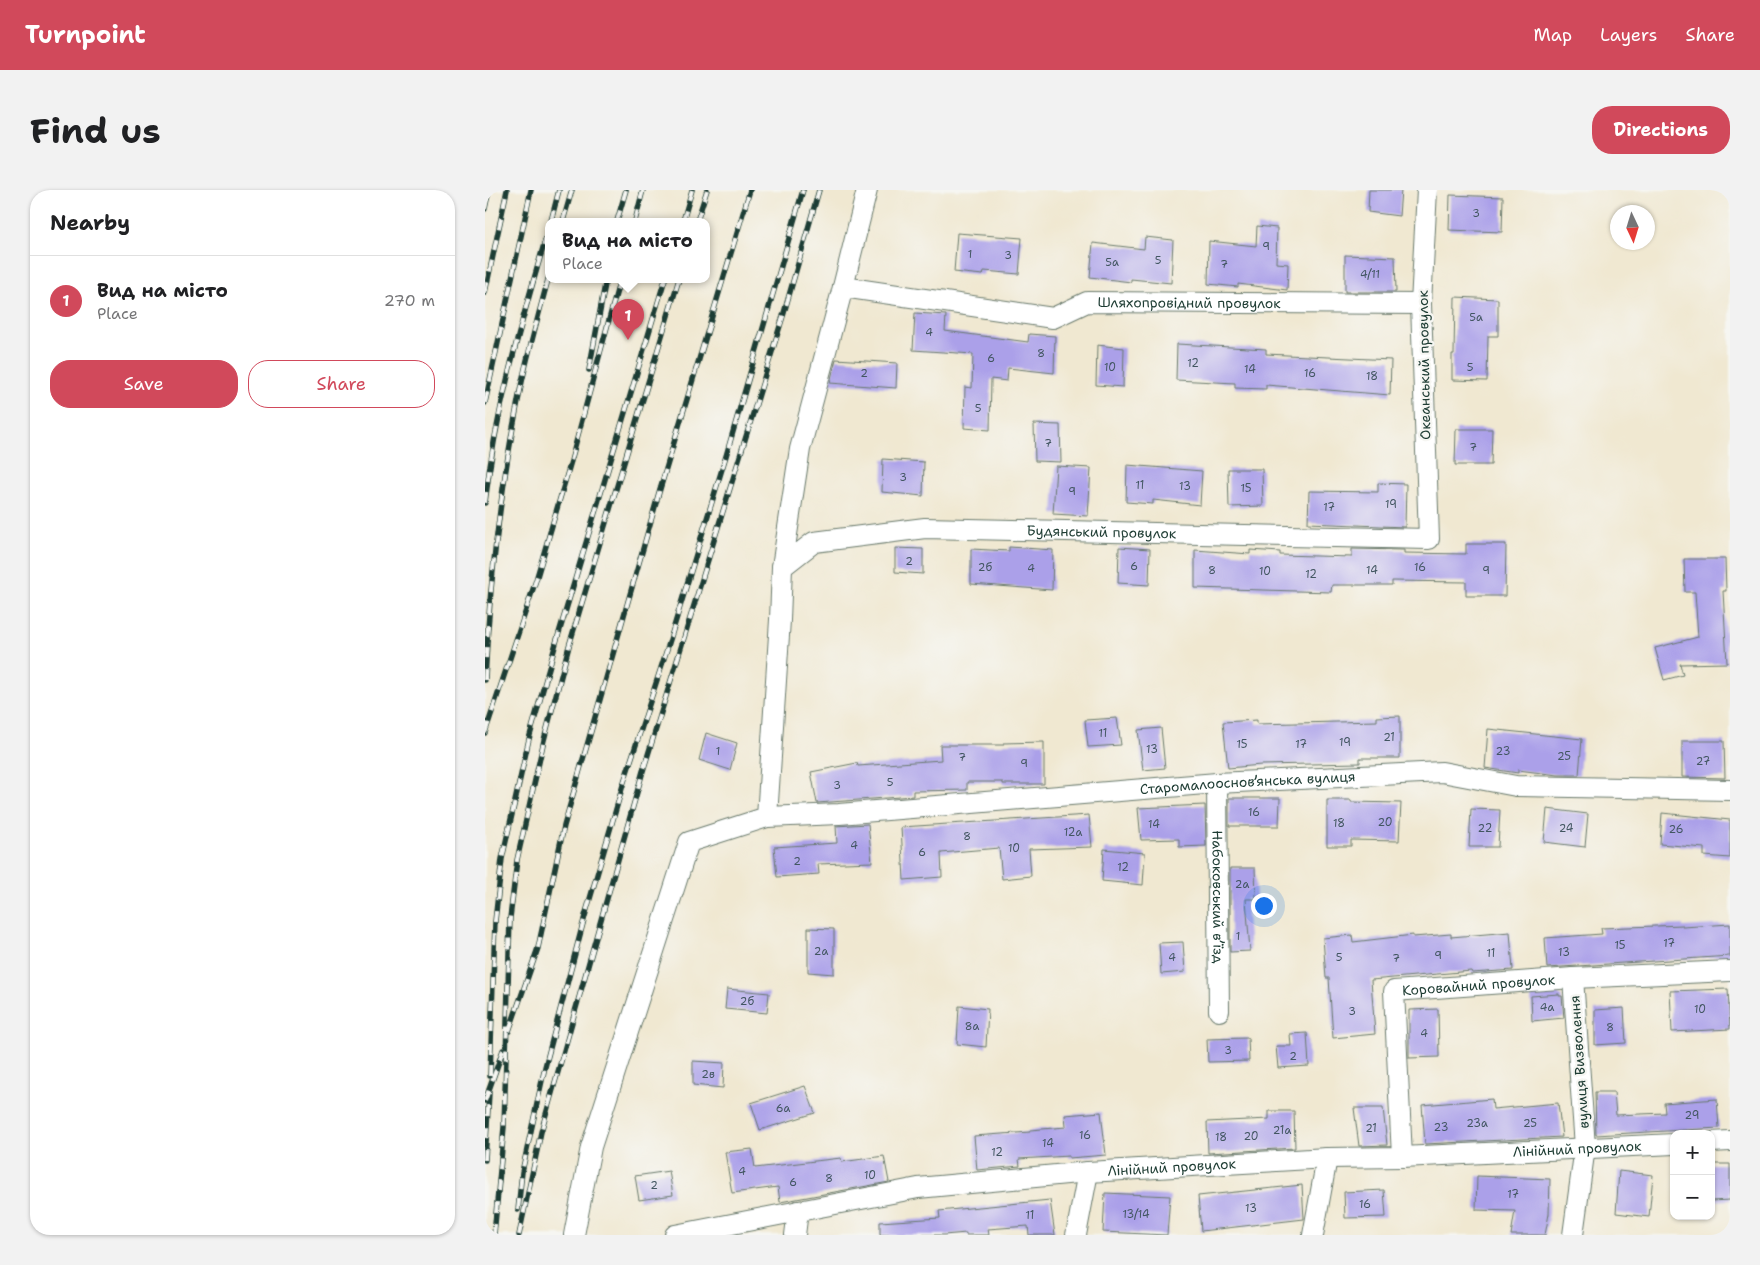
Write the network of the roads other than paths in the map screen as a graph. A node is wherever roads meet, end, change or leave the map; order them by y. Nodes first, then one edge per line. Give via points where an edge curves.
1 (867, 190) edge
2 (1427, 190) edge
3 (843, 287) junction
4 (1421, 304) junction
5 (1429, 539) joint
6 (782, 567) junction
7 (1217, 783) junction
8 (1730, 790) edge
9 (767, 817) junction
10 (1730, 971) edge
11 (1573, 978) junction
12 (1219, 1011) dead end
13 (1715, 1142) edge
14 (1730, 1142) edge
15 (1670, 1144) edge
16 (1585, 1147) junction
17 (1402, 1156) junction
18 (1327, 1158) junction
19 (1088, 1172) junction
20 (798, 1211) junction
21 (574, 1235) edge
22 (675, 1235) edge
23 (795, 1235) edge
24 (1076, 1235) edge
25 (1313, 1235) edge
26 (1573, 1235) edge

1 - 3 street
2 - 4 street, Океанський провулок
3 - 4 street, Шляхопровідний провулок via 1053,318 1087,302
3 - 6 street via 800,449
4 - 5 street, Океанський провулок
5 - 6 street, Будянський провулок via 925,528 814,542
6 - 9 street
7 - 8 street, Старомалооснов’янська вулиця via 1442,772 1516,786
7 - 9 street, Старомалооснов’янська вулиця
7 - 12 street, Набоковський в’їзд
9 - 21 street, Старомалооснов’янська вулиця via 689,842 591,1147
10 - 11 street, Коровайний провулок
11 - 16 street, вулиця Визволення
11 - 17 street, Коровайний провулок via 1394,991
13 - 14 street
15 - 16 street, Лінійний провулок
16 - 17 street, Лінійний провулок
16 - 26 street, вулиця Визволення
17 - 18 street, Лінійний провулок
18 - 19 street, Лінійний провулок
18 - 25 street
19 - 20 street, Лінійний провулок via 918,1188
19 - 24 street
20 - 22 street, Лінійний провулок
20 - 23 street

